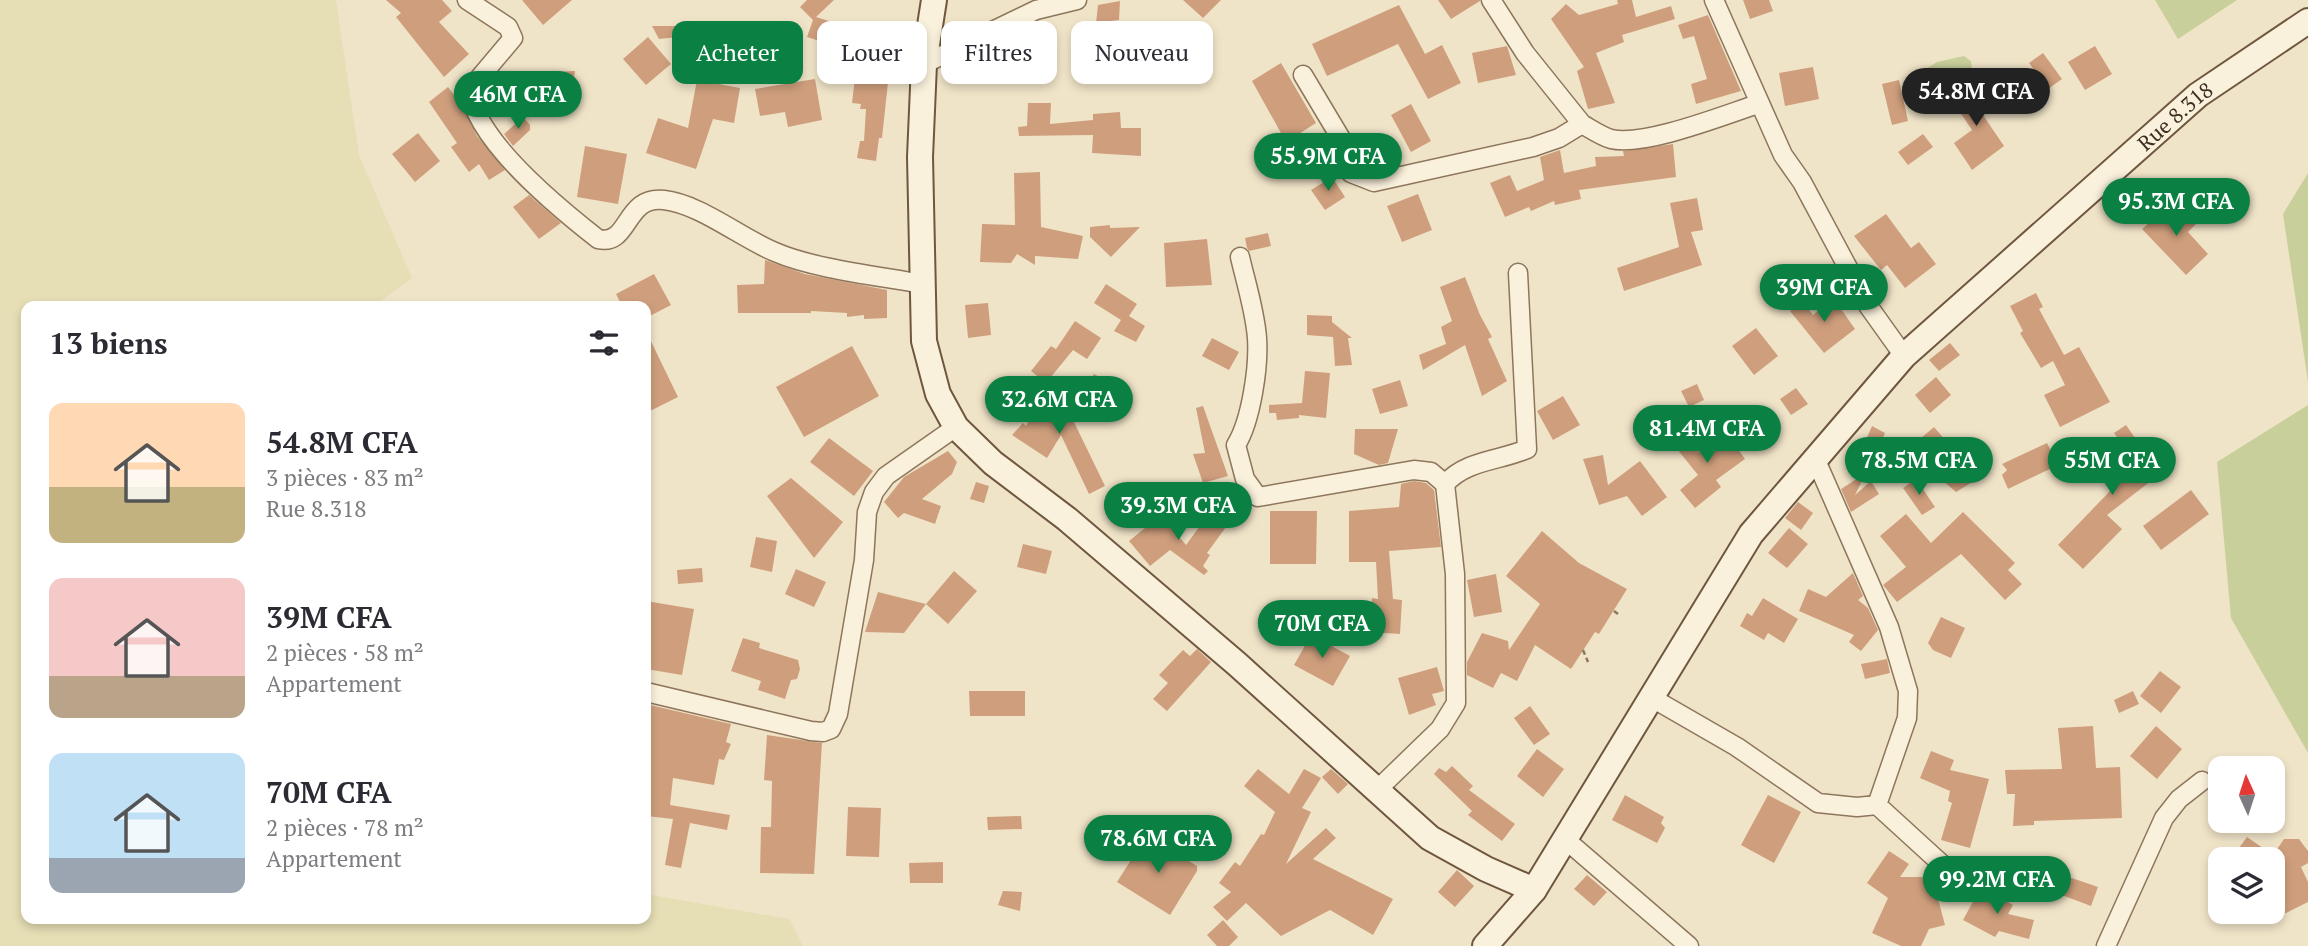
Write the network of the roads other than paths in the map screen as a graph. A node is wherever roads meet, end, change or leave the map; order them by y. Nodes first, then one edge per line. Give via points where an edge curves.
1 (467, 0) edge
2 (934, 0) edge
3 (1077, 0) edge
4 (1491, 0) edge
5 (1714, 0) edge
6 (2308, 21) edge
7 (927, 45) edge
8 (927, 63) edge
9 (1303, 75) dead end
10 (923, 84) edge
11 (1758, 104) junction
12 (1582, 124) junction
13 (1240, 257) dead end
14 (1518, 272) dead end
15 (922, 284) junction
16 (1904, 356) junction
17 (956, 427) junction
18 (1815, 458) junction
19 (1445, 484) junction
20 (651, 693) edge
21 (1652, 698) junction
22 (2202, 781) dead end
23 (1377, 790) junction
24 (1877, 805) junction
25 (1566, 840) junction
26 (1947, 868) dead end
27 (1534, 890) junction
28 (1485, 946) edge
29 (1689, 946) edge
30 (2106, 946) edge

1 - 15 street via 508,27 513,38 470,89 471,100 497,145 543,196 598,239 616,239 634,209 663,200 686,206 777,253
2 - 7 main road
3 - 8 street via 1036,10
4 - 12 street via 1525,53
5 - 11 street
6 - 16 main road, Rue 8.318 via 2198,95
9 - 12 street via 1346,147 1352,173 1374,182 1533,147
10 - 15 main road
11 - 12 street via 1634,138 1612,139
11 - 16 street via 1869,307
13 - 19 street via 1257,338 1251,398 1244,432 1236,445 1245,479 1258,497 1414,470 1431,472
14 - 19 street via 1527,449 1466,466
15 - 17 main road via 924,341 938,394
16 - 18 main road, Rue 8.318
17 - 20 street via 894,470 874,492 867,512 864,560 838,714 831,729 811,731
17 - 23 main road via 993,463 1067,519 1237,664
18 - 21 main road, Rue 8.318 via 1751,534
18 - 24 street via 1889,627 1908,691 1907,718
19 - 23 street via 1455,574 1456,703 1440,729
21 - 24 street via 1737,747 1818,803
21 - 25 main road, Rue 8.318
22 - 30 street via 2164,818
23 - 27 main road via 1430,838
24 - 26 street
25 - 27 main road, Rue 8.318
25 - 29 street
27 - 28 main road, Rue 8.318

